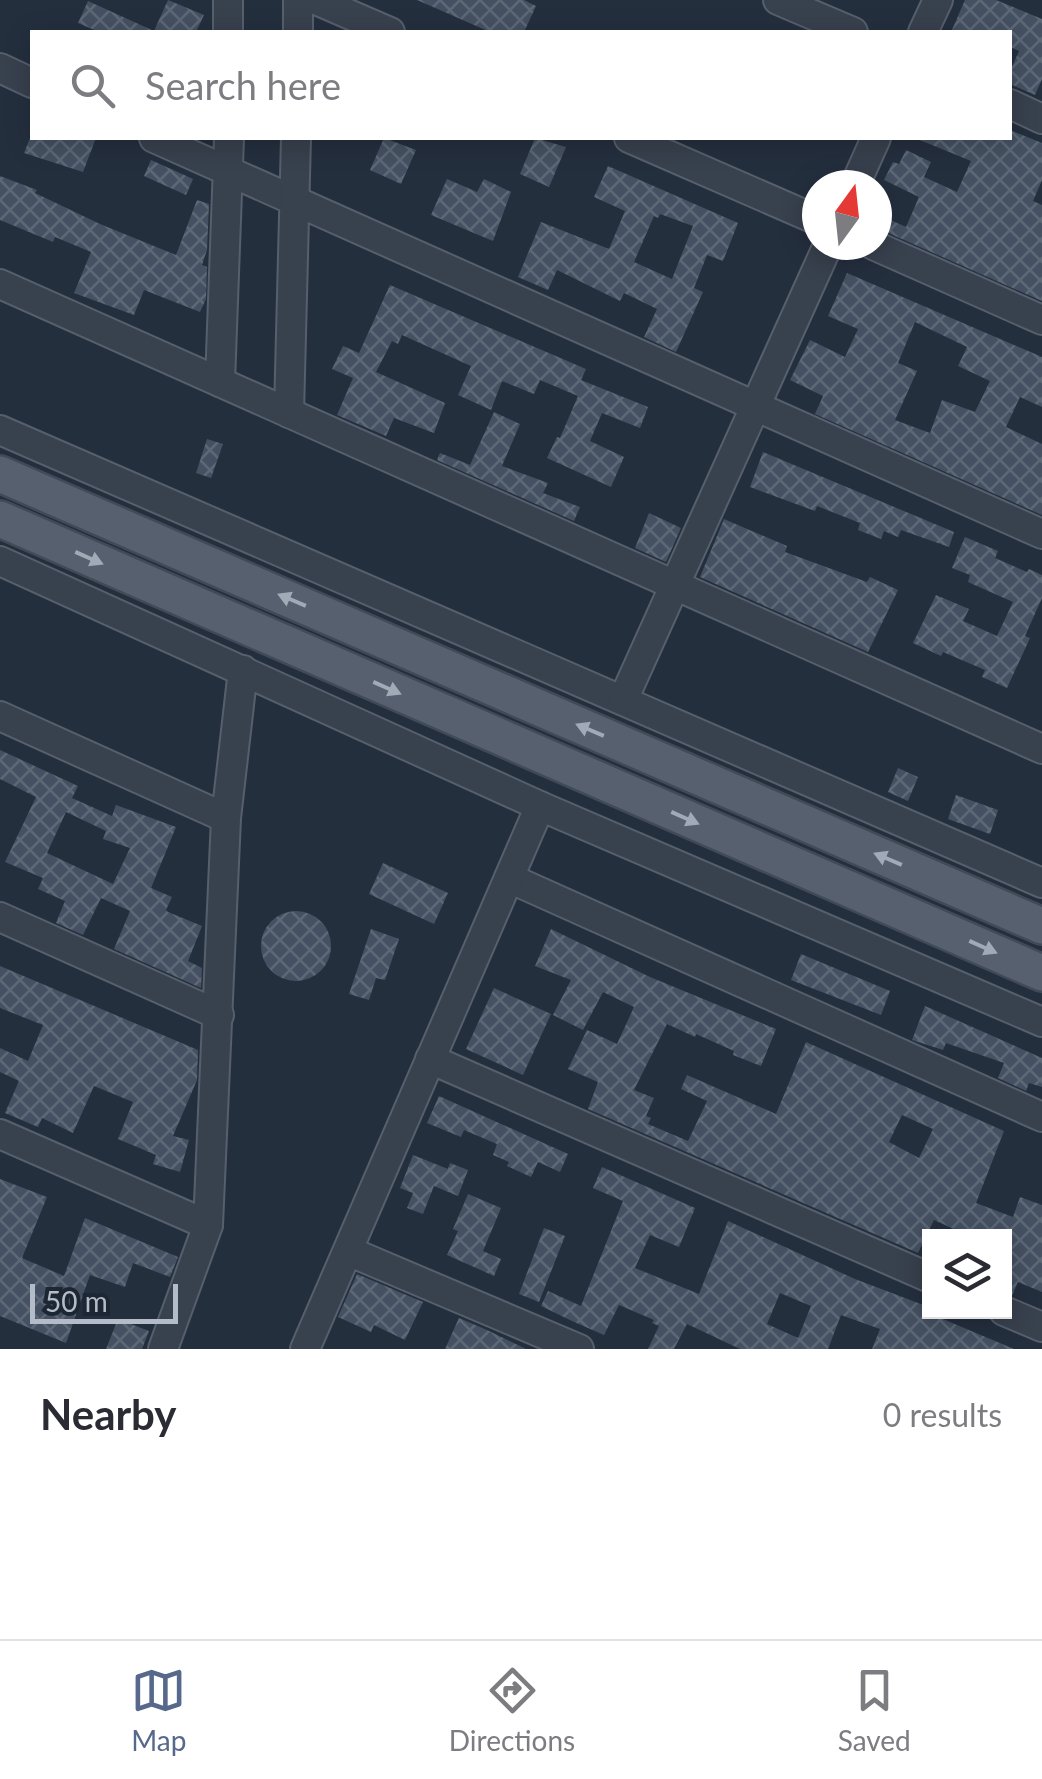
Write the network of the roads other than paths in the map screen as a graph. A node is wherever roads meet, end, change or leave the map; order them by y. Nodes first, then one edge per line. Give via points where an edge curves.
1 (228, 0) edge
2 (298, 0) edge
3 (316, 0) edge
4 (778, 0) edge
5 (938, 0) edge
6 (228, 30) edge
7 (298, 30) edge
8 (385, 30) edge
9 (848, 30) edge
10 (924, 30) edge
11 (0, 68) edge
12 (30, 82) edge
13 (1012, 105) edge
14 (1042, 118) edge
15 (159, 140) edge
16 (229, 140) edge
17 (296, 140) edge
18 (634, 140) edge
19 (875, 140) edge
20 (862, 170) edge
21 (229, 171) junction
22 (294, 201) junction
23 (802, 213) edge
24 (892, 253) edge
25 (821, 260) edge
26 (0, 284) edge
27 (1042, 320) edge
28 (220, 382) junction
29 (756, 407) junction
30 (289, 413) junction
31 (0, 430) edge
32 (0, 474) edge
33 (0, 519) edge
34 (1042, 534) edge
35 (0, 561) edge
36 (677, 586) junction
37 (243, 670) junction
38 (623, 700) junction
39 (0, 716) edge
40 (1042, 749) edge
41 (540, 806) junction
42 (226, 818) junction
43 (509, 878) junction
44 (1042, 884) edge
45 (0, 917) edge
46 (1042, 926) edge
47 (1042, 973) edge
48 (219, 1014) junction
49 (1042, 1022) edge
50 (430, 1059) junction
51 (1042, 1117) edge
52 (0, 1134) edge
53 (208, 1225) junction
54 (348, 1251) junction
55 (922, 1274) edge
56 (1012, 1315) edge
57 (1042, 1328) edge
58 (163, 1349) edge
59 (304, 1349) edge
60 (579, 1349) edge

1 - 6 street
2 - 7 street
3 - 8 street
4 - 9 street
5 - 10 street
11 - 12 street
13 - 14 street
15 - 21 street
16 - 21 street
17 - 22 street
18 - 23 street
19 - 20 street
21 - 22 street
21 - 28 street
22 - 29 street
22 - 30 street
24 - 27 street
25 - 29 street
26 - 28 street
28 - 30 street
29 - 34 street
29 - 36 street
30 - 36 street
31 - 38 street
46 -> 32 main road
33 -> 47 main road
35 - 37 street
36 - 38 street
36 - 40 street
37 - 41 street
37 - 42 street
38 - 44 street
39 - 42 street
41 - 43 street
41 - 49 street
42 - 48 street
43 - 50 street
43 - 51 street
45 - 48 street
48 - 53 street
50 - 54 street
50 - 55 street
52 - 53 street
53 - 58 street
54 - 59 street
54 - 60 street
56 - 57 street

